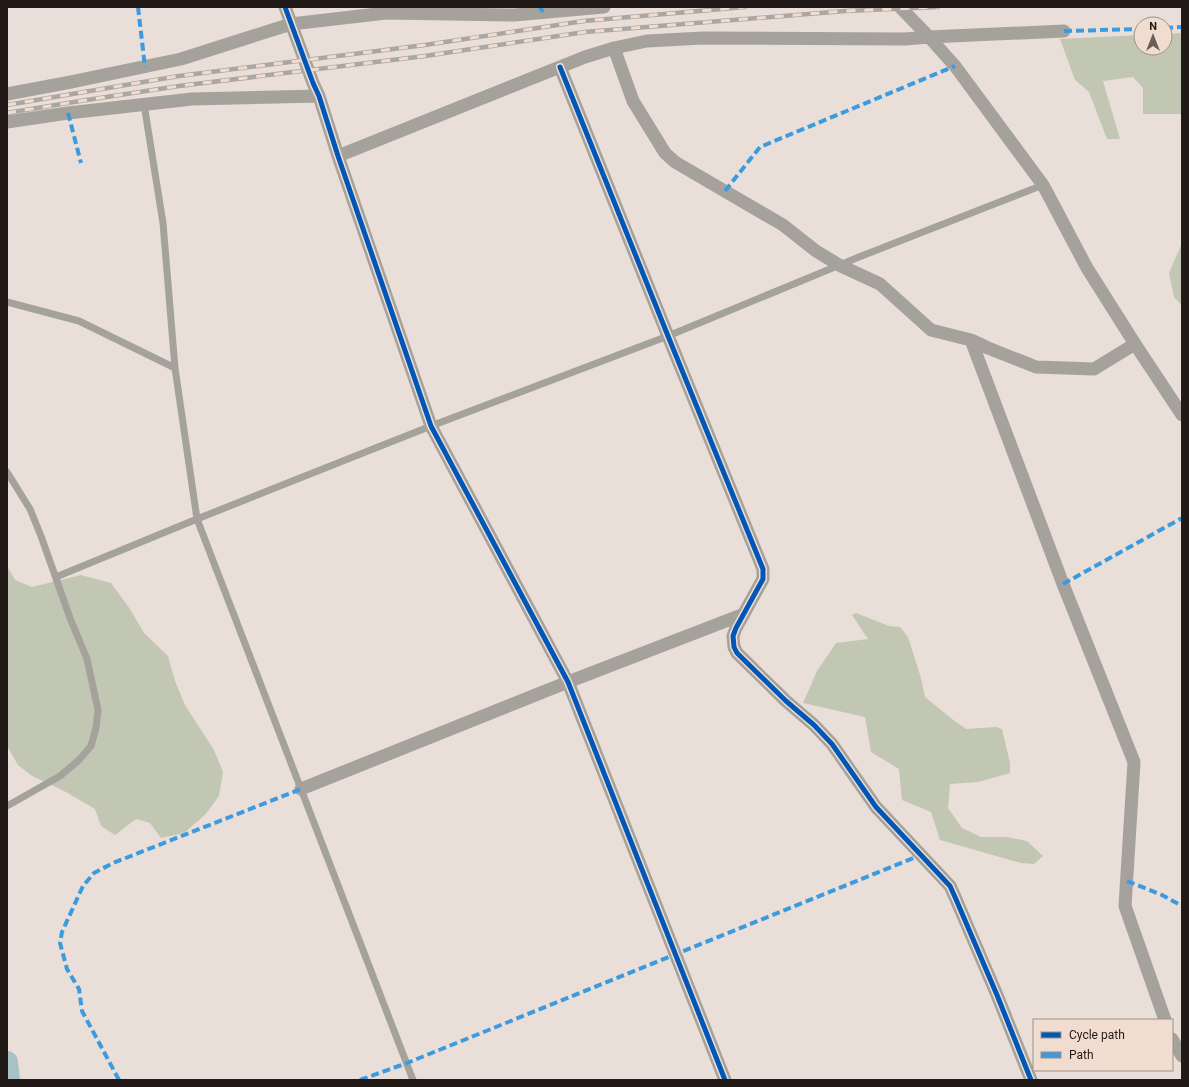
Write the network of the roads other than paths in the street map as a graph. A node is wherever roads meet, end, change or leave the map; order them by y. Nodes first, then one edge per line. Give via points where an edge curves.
1 (286, 7) edge
2 (604, 7) edge
3 (900, 7) edge
4 (292, 28) junction
5 (1064, 32) dead end
6 (929, 37) junction
7 (614, 48) junction
8 (560, 67) junction
9 (7, 94) edge
10 (319, 96) junction
11 (144, 104) junction
12 (7, 122) edge
13 (338, 156) junction
14 (1043, 185) junction
15 (840, 265) junction
16 (7, 302) edge
17 (668, 336) junction
18 (971, 340) junction
19 (1135, 344) junction
20 (176, 368) junction
21 (1182, 415) edge
22 (431, 426) junction
23 (7, 472) edge
24 (197, 519) junction
25 (56, 577) junction
26 (744, 614) junction
27 (568, 682) junction
28 (301, 789) junction
29 (7, 806) edge
30 (1165, 1019) edge
31 (1173, 1041) edge
32 (1182, 1056) edge
33 (414, 1080) edge
34 (725, 1080) edge
35 (1031, 1080) edge

1 - 4 street
2 - 4 street via 514,15 386,13
3 - 6 street
4 - 9 street via 181,59
4 - 10 street
5 - 6 street
6 - 7 street via 905,40 703,38 647,41
6 - 14 street via 956,66
7 - 8 street
7 - 15 street via 633,101 665,153 675,162 783,225 816,252
8 - 13 street
8 - 17 street
10 - 11 street via 192,99
10 - 13 street
11 - 12 street
11 - 20 lane via 163,223
13 - 22 street
14 - 15 lane
14 - 19 street via 1087,268
15 - 17 lane
15 - 18 street via 880,284 932,330
16 - 20 lane via 79,322
17 - 22 lane
17 - 26 street via 763,569 763,579
18 - 19 street via 1036,367 1094,369
18 - 30 street via 1063,584 1134,762 1125,906
19 - 21 street
20 - 24 lane
22 - 24 lane
22 - 27 street
23 - 25 lane via 30,509
24 - 25 lane
24 - 28 lane
25 - 29 lane via 87,659 98,710 96,728 91,746 79,760 60,776
26 - 27 street
26 - 35 street via 733,636 737,653 832,744 876,806 950,886
27 - 28 street
27 - 34 street
28 - 33 lane
31 - 32 street

